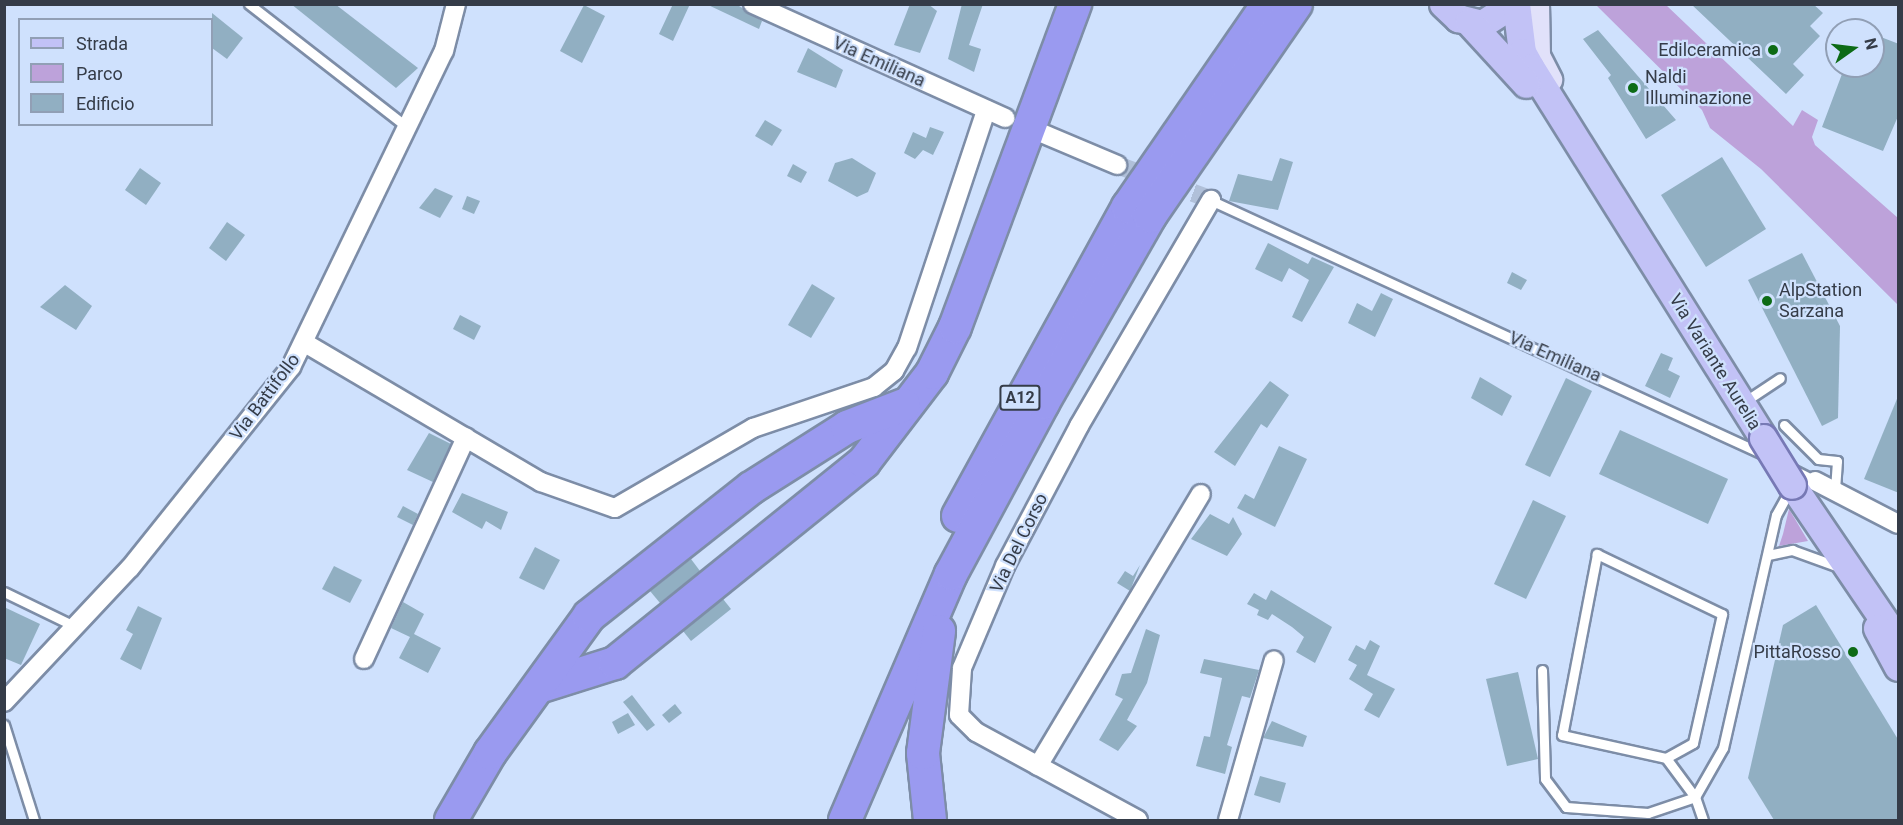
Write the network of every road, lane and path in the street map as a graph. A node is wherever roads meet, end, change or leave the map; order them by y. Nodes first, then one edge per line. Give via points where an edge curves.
1 (249, 4) edge
2 (456, 4) edge
3 (753, 4) edge
4 (1075, 4) edge
5 (1093, 4) edge
6 (1443, 4) edge
7 (1514, 4) edge
8 (1537, 4) edge
9 (1284, 8) edge
10 (1469, 22) junction
11 (1062, 43) junction
12 (986, 110) junction
13 (1005, 118) dead end
14 (1562, 119) junction
15 (407, 127) junction
16 (1039, 132) dead end
17 (1117, 165) tunnel mouth
18 (1209, 199) joint
19 (305, 343) junction
20 (1780, 378) dead end
21 (1742, 404) junction
22 (904, 405) junction
23 (1774, 432) junction
24 (466, 437) junction
25 (1804, 483) junction
26 (1835, 491) junction
27 (1201, 494) dead end
28 (1899, 524) edge
29 (1768, 555) junction
30 (1847, 573) junction
31 (951, 574) junction
32 (4, 592) edge
33 (1869, 604) junction
34 (74, 626) junction
35 (1899, 641) edge
36 (364, 659) dead end
37 (1274, 660) dead end
38 (1899, 667) edge
39 (1542, 670) dead end
40 (542, 686) junction
41 (4, 702) edge
42 (4, 725) edge
43 (1666, 758) junction
44 (1038, 766) junction
45 (1695, 797) junction
46 (454, 819) edge
47 (34, 820) edge
48 (823, 820) edge
49 (845, 820) edge
50 (930, 820) edge
51 (1138, 820) edge
52 (1228, 820) edge
53 (1703, 820) edge

1 - 15 lane
2 - 15 street, Via Battifollo via 444,51
3 - 12 street, Via Emiliana
4 - 11 highway
5 - 11 highway
6 - 10 main road, Via Variante Aurelia
7 - 10 main road via 1495,20
7 - 14 main road, Via Variante Aurelia via 1522,52
8 - 14 main road via 1538,56 1561,100
9 - 31 highway, A12 / A12 via 1150,216
9 - 48 highway, A12 / A12 via 1128,207 1022,394 900,632
10 - 14 main road, Via Variante Aurelia via 1552,116
11 - 22 highway via 955,327 932,373
12 - 13 street, Via Emiliana
12 - 24 street via 907,348 894,371 874,387 753,428 615,508 541,482
14 - 21 main road, Via Variante Aurelia
15 - 19 street, Via Battifollo
16 - 17 street
18 - 25 lane, Via Emiliana via 1663,405
18 - 44 street, Via Del Corso via 1079,426 1005,566 962,668 959,715 976,732
19 - 24 street
19 - 34 street, Via Battifollo via 129,568
20 - 21 lane
21 - 23 main road, Via Variante Aurelia
22 - 40 highway via 847,427 751,488 589,616
22 - 40 highway via 864,462 615,663
23 - 25 main road, Via Variante Aurelia, bridge
23 - 26 lane via 1818,459 1836,461
24 - 36 street
25 - 26 street, Via Emiliana
25 - 29 lane via 1776,515
25 - 30 main road, Via Variante Aurelia
26 - 28 street, Via Emiliana
27 - 44 street
29 - 30 lane via 1802,552
29 - 45 lane via 1723,748
30 - 33 main road, Via Variante Aurelia
31 - 49 highway, A12 / A12
31 - 50 highway via 930,671 924,741
32 - 34 lane
33 - 35 main road, Via Variante Aurelia
33 - 38 main road, Via Variante Aurelia
34 - 41 street, Via Battifollo
37 - 52 street
39 - 45 lane via 1545,779 1566,807 1648,813
40 - 46 highway via 490,753
42 - 47 lane
43 - 43 lane via 1562,735 1597,554 1722,614 1693,743
43 - 45 lane
44 - 51 street, Via Del Corso
45 - 53 lane

